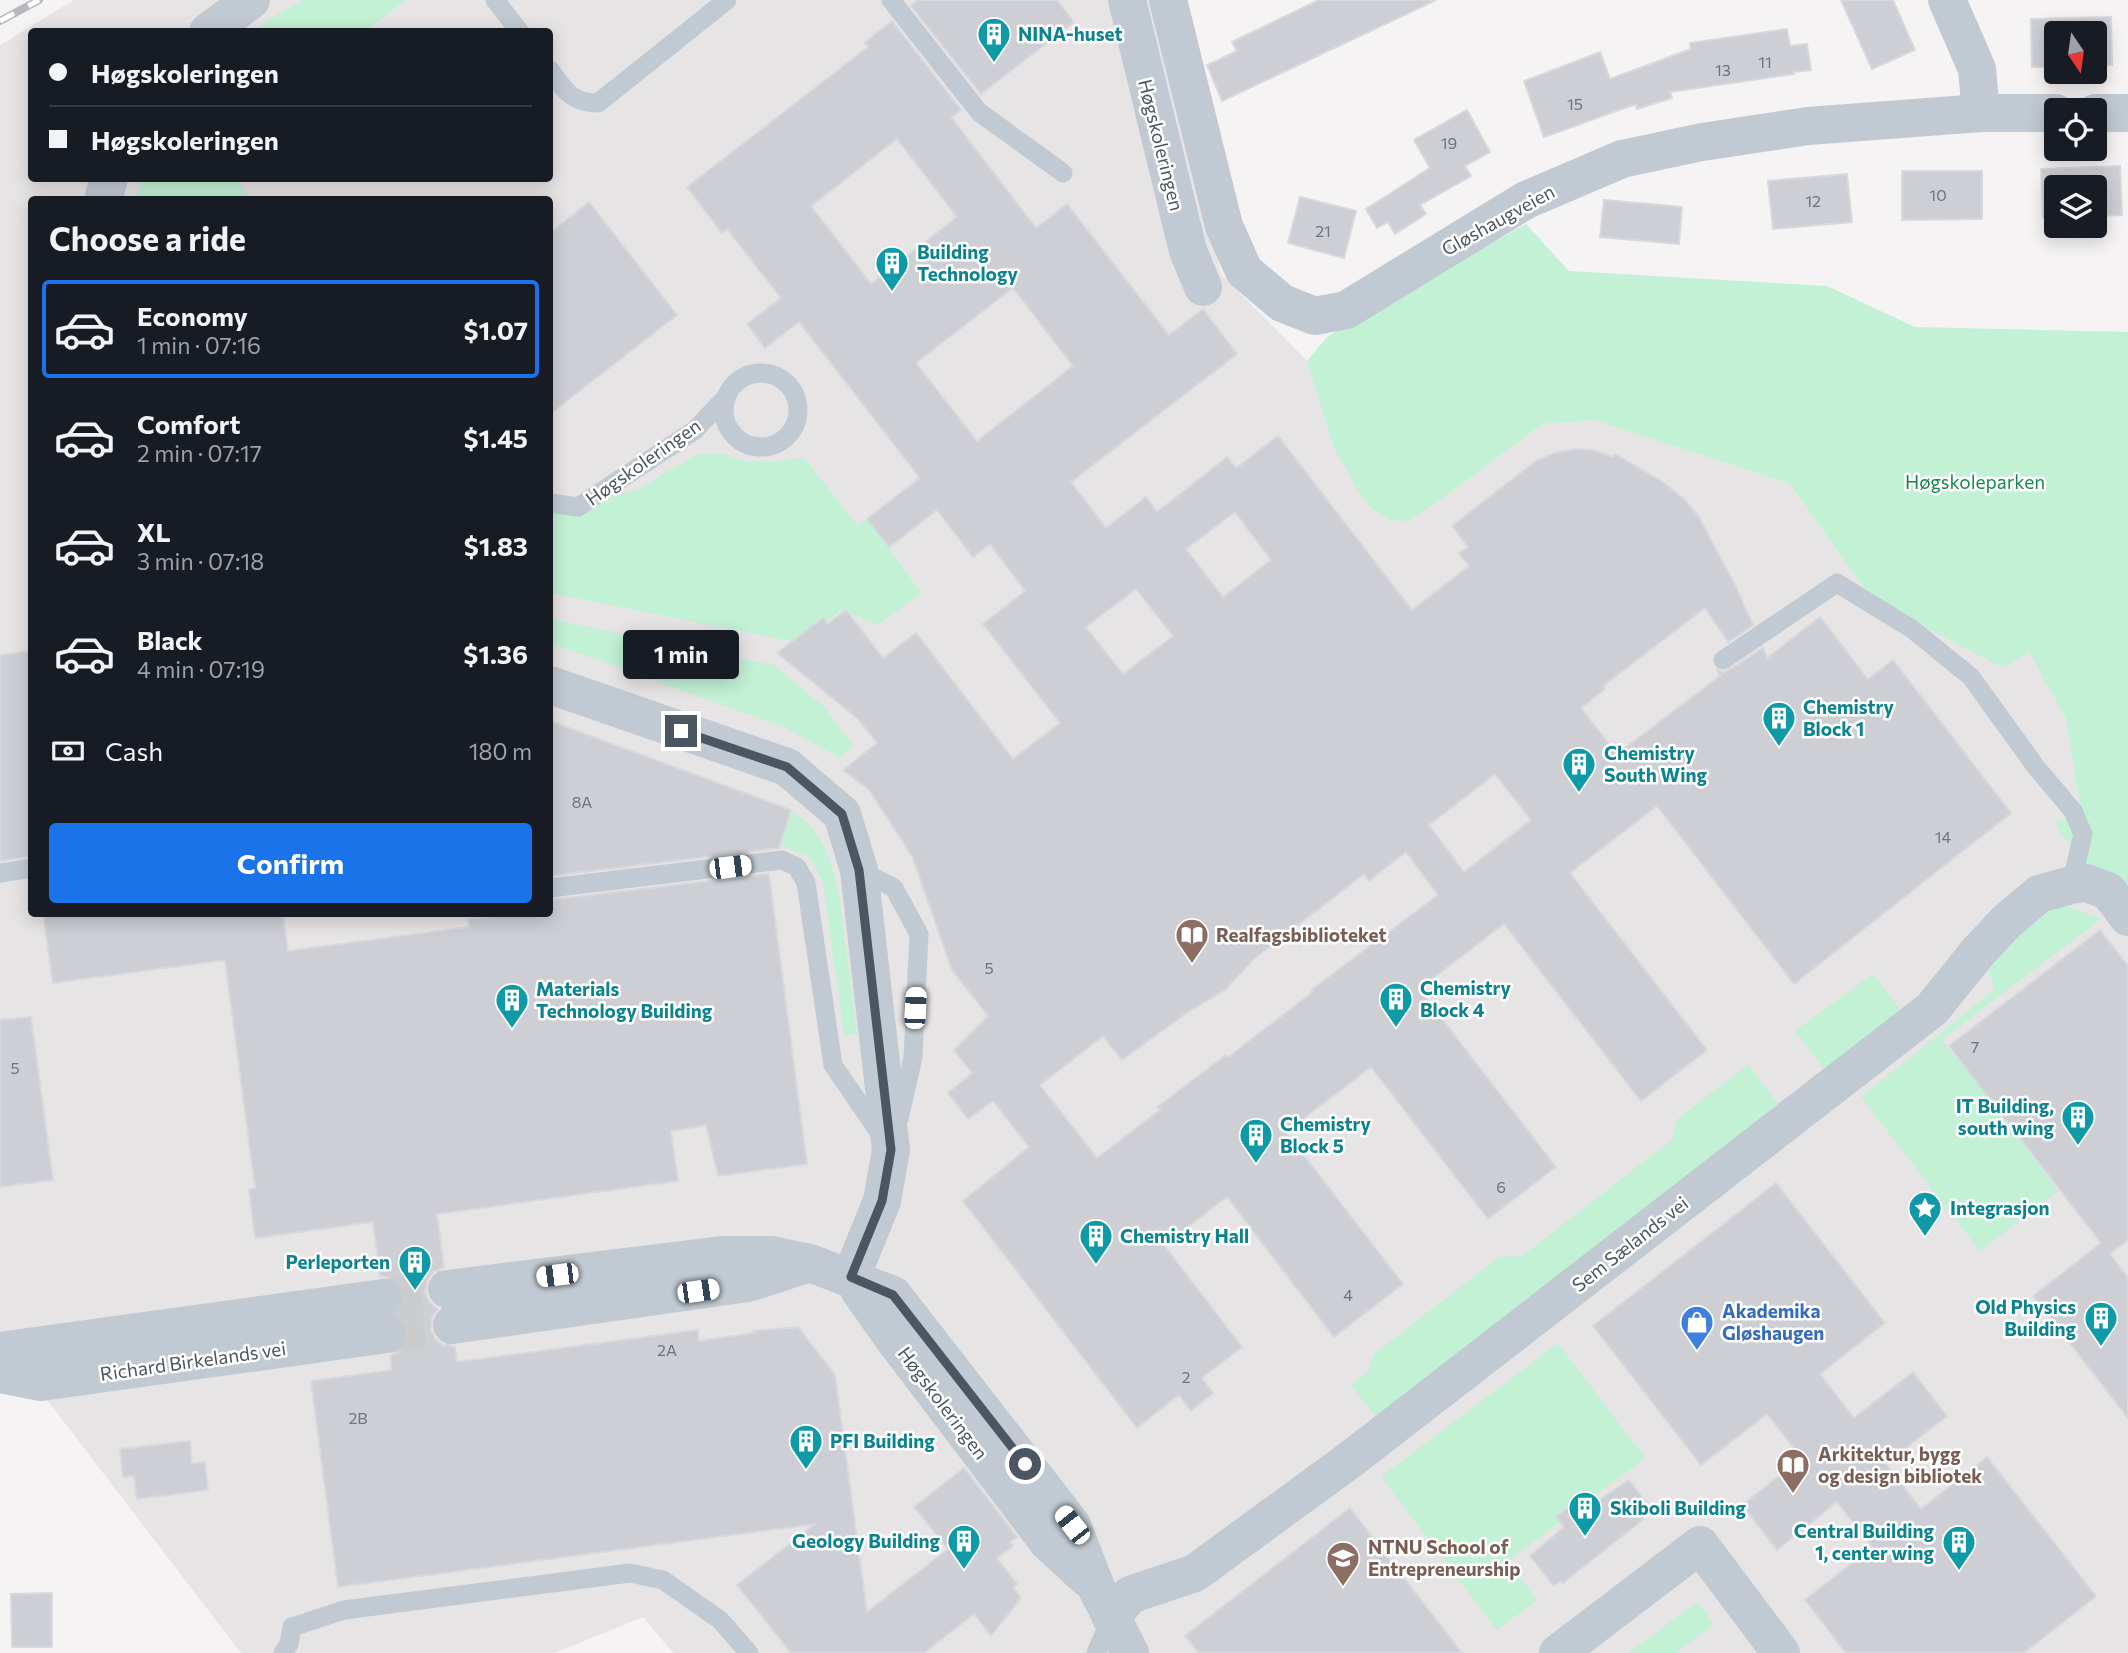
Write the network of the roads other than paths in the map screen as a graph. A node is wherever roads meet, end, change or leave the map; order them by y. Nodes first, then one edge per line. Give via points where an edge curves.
1 (251, 0) edge
2 (495, 0) edge
3 (727, 0) edge
4 (891, 0) edge
5 (1127, 0) edge
6 (1168, 0) edge
7 (1947, 0) edge
8 (213, 28) edge
9 (517, 28) edge
10 (553, 74) edge
11 (1981, 113) junction
12 (2044, 113) edge
13 (2107, 113) edge
14 (2128, 113) edge
15 (1063, 173) dead end
16 (1203, 287) dead end
17 (727, 396) dead end
18 (553, 503) edge
19 (1723, 660) dead end
20 (553, 686) edge
21 (28, 869) edge
22 (859, 870) junction
23 (0, 873) edge
24 (2071, 885) junction
25 (553, 888) edge
26 (2128, 917) edge
27 (891, 1150) junction
28 (851, 1277) junction
29 (450, 1307) tunnel mouth
30 (18, 1349) edge
31 (0, 1374) edge
32 (1103, 1603) junction
33 (283, 1653) edge
34 (749, 1653) edge
35 (1096, 1653) edge
36 (1130, 1653) edge
37 (1558, 1653) edge
38 (1781, 1653) edge

1 - 8 street
2 - 9 lane
3 - 10 lane via 598,103 582,103
4 - 15 lane via 979,111
5 - 16 street, Høgskoleringen via 1188,251
6 - 11 street, Gløshaugveien via 1224,226 1244,271 1282,303 1315,316 1346,310 1526,200 1622,159 1808,126
7 - 11 street via 1977,69
11 - 12 street, Gløshaugveien
13 - 14 street
17 - 18 lane, Høgskoleringen via 695,430 578,507
19 - 24 lane via 1837,583 1912,629 1971,677 2035,767 2073,811 2083,834
20 - 22 street via 787,767 842,814
21 - 23 lane
22 - 27 street
22 - 27 lane via 894,888 919,934 913,1057
24 - 26 street, Sem Sælands vei via 2086,883 2108,891
24 - 32 street, Sem Sælands vei via 2039,894 1978,952 1932,1009 1381,1437 1195,1573
25 - 27 lane via 782,860 797,867 806,883 817,941 833,1065
27 - 28 street via 882,1201
28 - 29 street via 772,1255 722,1255
28 - 32 street, Høgskoleringen via 893,1295 915,1321 1072,1525
30 - 31 street, Richard Birkelands vei via 385,1316 41,1382
32 - 35 lane
32 - 36 street, Høgskoleringen
33 - 34 lane via 292,1627 344,1610 630,1573 663,1580 719,1620
37 - 38 street via 1700,1545

